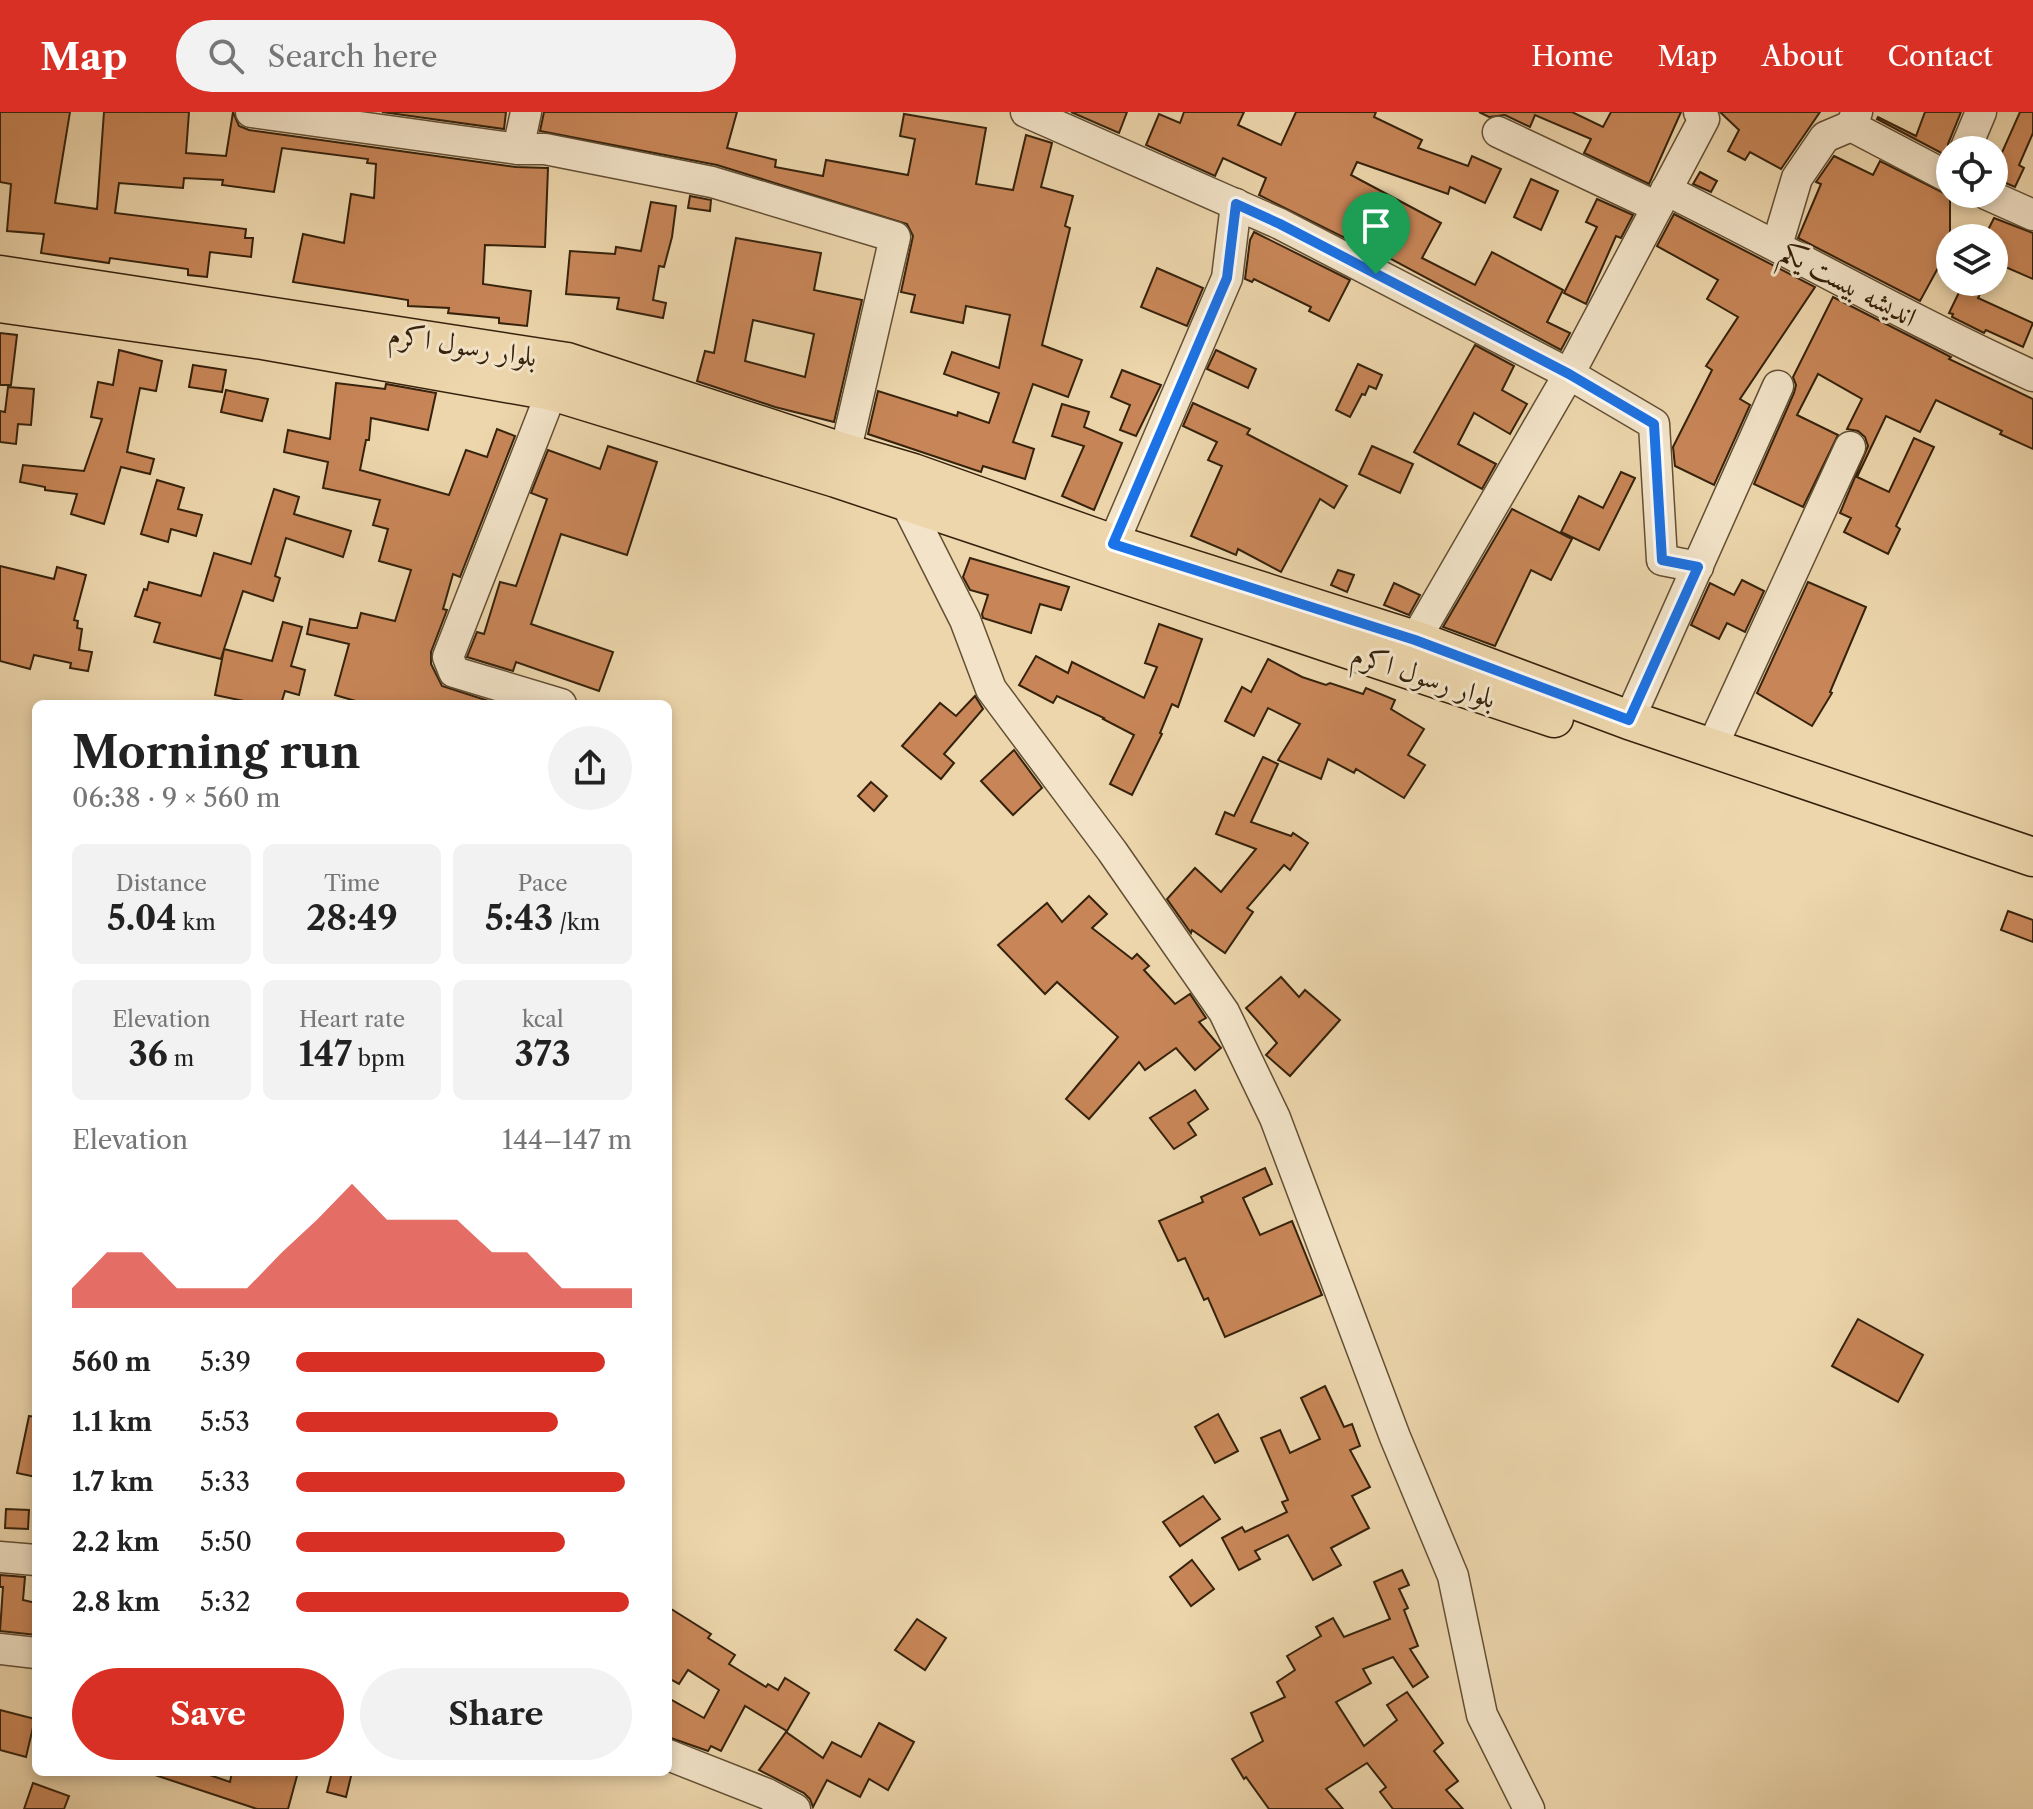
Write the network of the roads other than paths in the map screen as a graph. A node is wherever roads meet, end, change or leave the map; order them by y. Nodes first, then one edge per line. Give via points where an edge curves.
1 (251, 112) edge
2 (526, 112) edge
3 (1026, 112) edge
4 (1699, 112) edge
5 (1981, 112) edge
6 (1854, 119) edge
7 (1498, 132) dead end
8 (1971, 136) edge
9 (518, 149) junction
10 (1936, 169) edge
11 (1662, 198) junction
12 (1236, 204) junction
13 (2008, 204) edge
14 (2033, 215) edge
15 (1777, 245) junction
16 (0, 275) edge
17 (0, 303) edge
18 (1569, 374) junction
19 (2033, 376) edge
20 (1778, 386) dead end
21 (552, 391) junction
22 (1850, 447) dead end
23 (845, 453) junction
24 (909, 487) junction
25 (1113, 544) junction
26 (1698, 567) junction
27 (1415, 640) junction
28 (548, 700) edge
29 (1629, 720) junction
30 (1712, 747) junction
31 (2033, 857) edge
32 (2033, 883) edge
33 (0, 1557) edge
34 (32, 1560) edge
35 (0, 1649) edge
36 (32, 1653) edge
37 (672, 1757) edge
38 (795, 1809) edge
39 (1529, 1809) edge

1 - 9 street
2 - 9 street
3 - 12 street
4 - 11 street via 1704,119
5 - 8 street
6 - 10 street
6 - 15 street via 1825,137 1797,178
7 - 11 street, اندیشه بیست یکم
9 - 23 street via 545,149 712,182 895,237
11 - 15 street, اندیشه بیست یکم
11 - 18 street
12 - 18 street
12 - 25 street via 1227,278
13 - 14 street
15 - 19 street, اندیشه بیست یکم via 1937,332
16 - 23 main road, بلوار رسول اکرم via 567,362
17 - 21 main road, بلوار رسول اکرم via 263,340
18 - 26 street via 1654,424 1662,560
18 - 27 street
20 - 26 street
21 - 24 main road, بلوار رسول اکرم
21 - 28 street via 448,657 454,672
22 - 30 street
23 - 24 main road, بلوار رسول اکرم
24 - 25 main road, بلوار رسول اکرم
24 - 32 main road, بلوار رسول اکرم
24 - 39 street via 991,689 1224,1012 1275,1118 1453,1576 1482,1715
25 - 27 main road, بلوار رسول اکرم
26 - 29 street
27 - 29 main road, بلوار رسول اکرم
29 - 30 main road, بلوار رسول اکرم
30 - 31 main road, بلوار رسول اکرم
33 - 34 street
35 - 36 street
37 - 38 street

